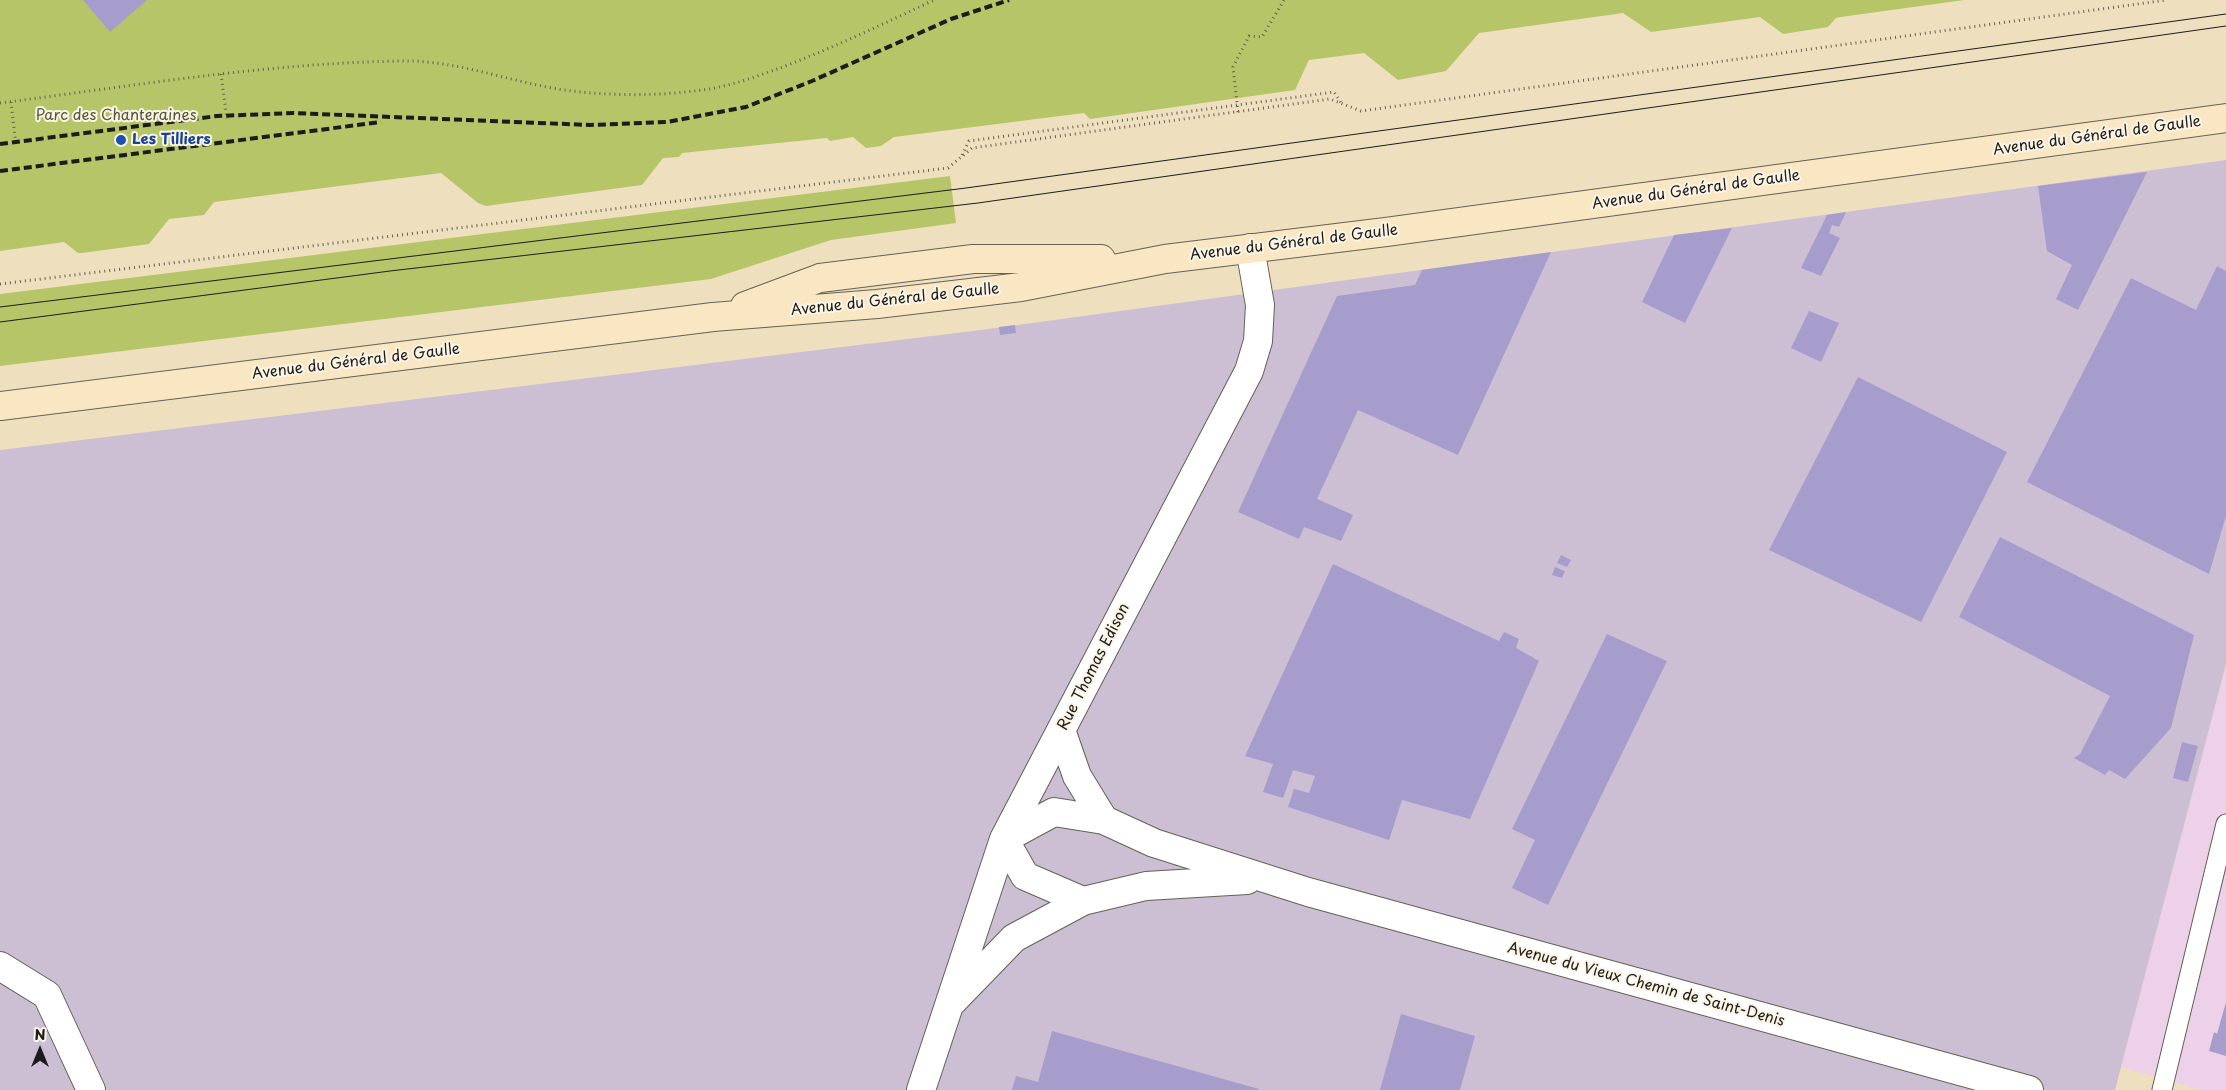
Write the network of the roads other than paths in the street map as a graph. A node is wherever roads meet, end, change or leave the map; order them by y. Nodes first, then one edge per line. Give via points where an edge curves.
1 (2226, 118) edge
2 (1250, 248) junction
3 (0, 406) edge
4 (1060, 730) junction
5 (1104, 820) junction
6 (2226, 824) edge
7 (1004, 840) junction
8 (1264, 879) junction
9 (1083, 901) junction
10 (0, 966) edge
11 (949, 1005) junction
12 (91, 1090) edge
13 (921, 1090) edge
14 (2029, 1090) edge
15 (2162, 1090) edge

1 - 2 main road, Avenue du Général de Gaulle
2 - 3 main road, Avenue du Général de Gaulle via 1165,259 974,259 820,278 713,318
2 - 4 street, Rue Thomas Edison via 1260,304 1258,341 1249,371
4 - 5 street via 1077,776
4 - 7 street, Rue Thomas Edison
5 - 7 street, Avenue du Vieux Chemin de Saint-Denis via 1054,812
5 - 8 street, Avenue du Vieux Chemin de Saint-Denis via 1154,843
6 - 15 lane
7 - 9 street via 1025,876
7 - 11 street, Rue Thomas Edison
8 - 9 street, Avenue du Vieux Chemin de Saint-Denis via 1146,886
8 - 14 street, Avenue du Vieux Chemin de Saint-Denis
9 - 11 street, Avenue du Vieux Chemin de Saint-Denis via 1014,938
10 - 12 street via 47,995
11 - 13 street, Rue Thomas Edison

